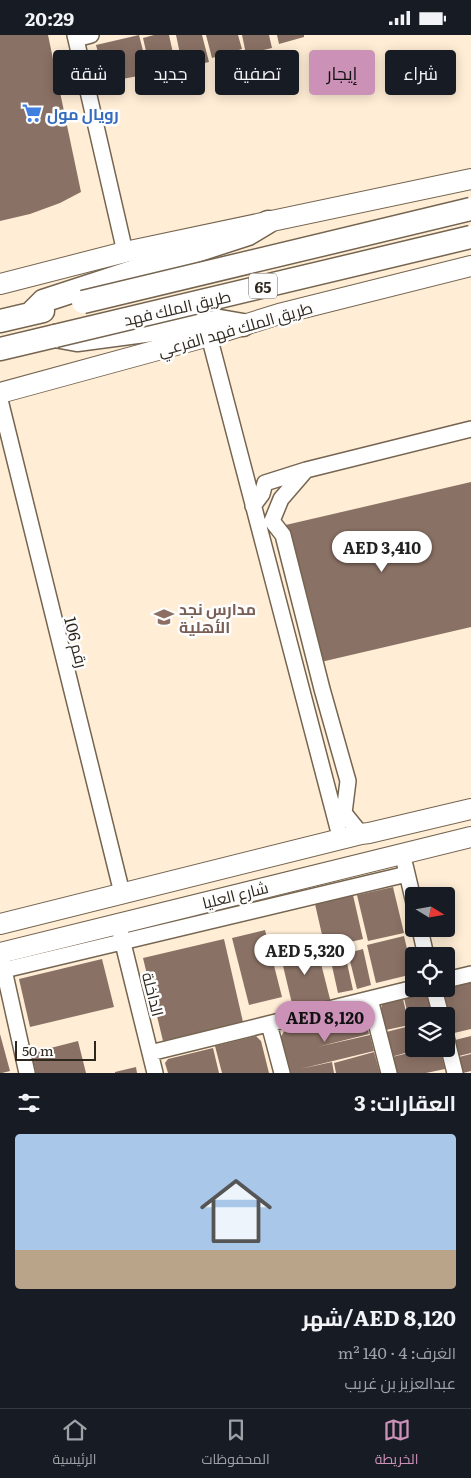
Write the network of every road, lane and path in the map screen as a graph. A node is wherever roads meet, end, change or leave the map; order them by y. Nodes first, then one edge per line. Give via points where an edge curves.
1 (91, 35) edge
2 (76, 37) edge
3 (471, 179) edge
4 (471, 209) edge
5 (268, 222) junction
6 (471, 237) edge
7 (125, 252) junction
8 (471, 267) edge
9 (0, 284) edge
10 (30, 314) junction
11 (0, 321) edge
12 (243, 325) junction
13 (55, 336) junction
14 (209, 336) junction
15 (0, 349) edge
16 (0, 393) edge
17 (0, 399) edge
18 (471, 429) edge
19 (306, 471) junction
20 (253, 506) junction
21 (471, 809) edge
22 (361, 834) junction
23 (471, 837) edge
24 (341, 840) junction
25 (402, 853) junction
26 (328, 871) junction
27 (407, 874) junction
28 (410, 887) edge
29 (122, 893) junction
30 (0, 924) edge
31 (121, 932) junction
32 (1, 961) edge
33 (471, 974) edge
34 (455, 978) edge
35 (405, 990) edge
36 (370, 999) junction
37 (269, 1023) junction
38 (150, 1053) junction
39 (451, 1057) edge
40 (27, 1073) edge
41 (155, 1073) edge
42 (282, 1073) edge
43 (388, 1073) edge
44 (455, 1073) edge

1 - 2 street
2 - 7 street
3 - 5 main road
4 - 10 highway, طريق الملك فهد / 65, bridge
5 - 7 main road
5 - 10 highway via 248,234 43,301
6 - 13 highway, طريق الملك فهد / 65, bridge
7 - 9 main road
8 - 12 main road, طريق الملك فهد الفرعي
10 - 11 highway, طريق الملك فهد / 65
12 - 13 highway via 220,321 77,340
12 - 14 main road, طريق الملك فهد الفرعي
13 - 15 highway, طريق الملك فهد / 65
14 - 16 main road, طريق الملك فهد الفرعي
14 - 20 street
17 - 29 street, رقم 106
18 - 19 street
19 - 20 street via 265,483
19 - 22 street via 281,499 272,521 283,535 348,781 344,813
20 - 24 street
21 - 22 main road, شارع العليا
22 - 24 main road, شارع العليا
23 - 25 main road, شارع العليا
24 - 26 main road via 342,852
24 - 29 main road, شارع العليا
25 - 26 main road, شارع العليا
25 - 27 street
26 - 31 main road, شارع العليا
27 - 28 street
27 - 31 street
29 - 30 main road, شارع العليا
31 - 32 main road, شارع العليا
31 - 38 street, الداخلة
32 - 40 street
33 - 34 street
35 - 36 street
36 - 37 street
36 - 43 street
37 - 38 street
37 - 42 street
38 - 41 street, الداخلة
39 - 44 street

